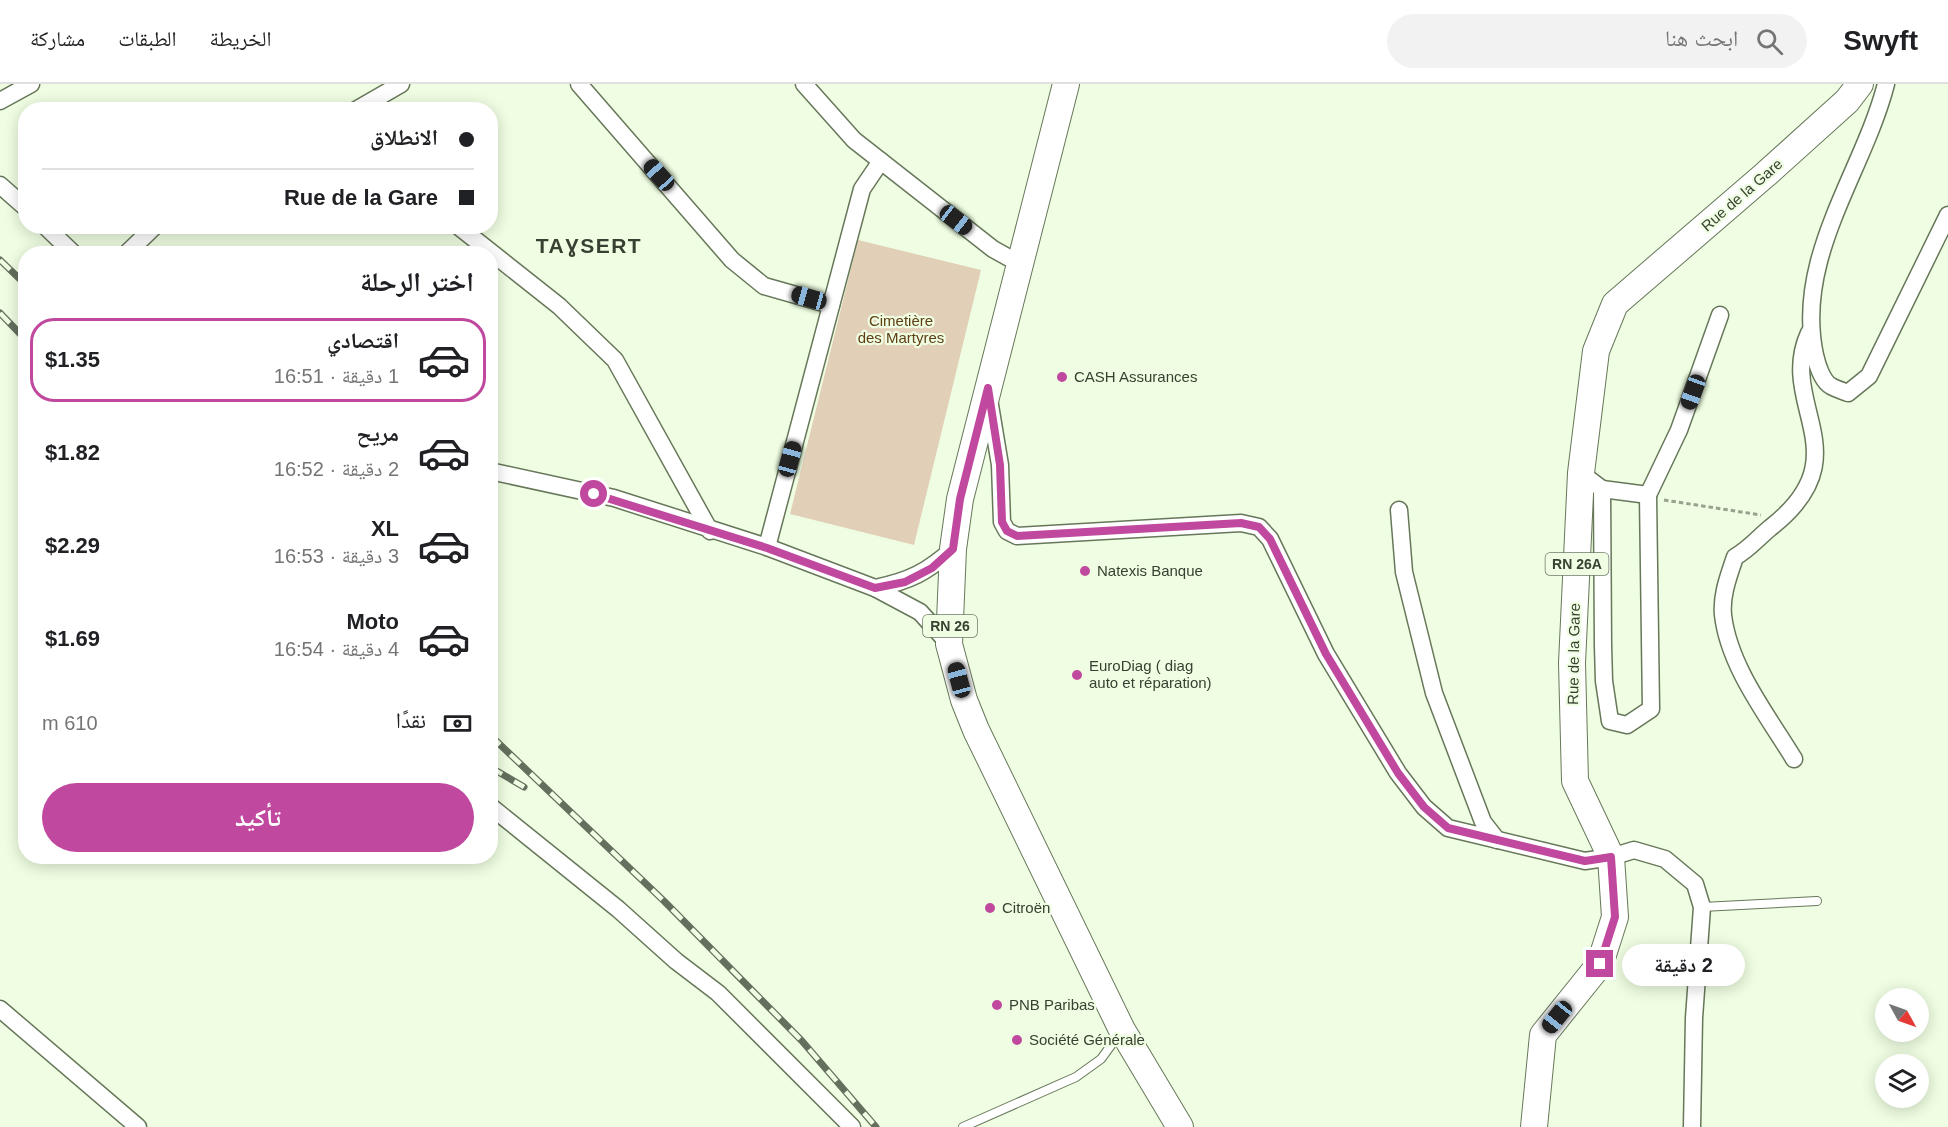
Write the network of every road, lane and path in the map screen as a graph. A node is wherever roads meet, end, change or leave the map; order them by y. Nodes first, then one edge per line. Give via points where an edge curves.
1 (31, 84) edge
2 (401, 84) edge
3 (579, 84) edge
4 (804, 84) edge
5 (1066, 84) edge
6 (1860, 84) edge
7 (1886, 84) edge
8 (0, 101) edge
9 (370, 102) edge
10 (881, 161) junction
11 (0, 185) edge
12 (18, 201) edge
13 (1948, 215) edge
14 (53, 234) edge
15 (147, 234) edge
16 (468, 234) edge
17 (66, 246) edge
18 (134, 246) edge
19 (483, 246) edge
20 (498, 258) edge
21 (1020, 264) junction
22 (831, 305) junction
23 (1720, 315) dead end
24 (1810, 332) junction
25 (988, 388) junction
26 (498, 473) edge
27 (1581, 473) junction
28 (1602, 489) junction
29 (1648, 495) junction
30 (1400, 510) dead end
31 (1784, 518) junction
32 (710, 531) junction
33 (767, 548) junction
34 (953, 549) junction
35 (875, 588) junction
36 (949, 644) junction
37 (1794, 759) dead end
38 (498, 812) edge
39 (1497, 840) junction
40 (1611, 857) junction
41 (1817, 901) dead end
42 (1702, 907) junction
43 (0, 1009) edge
44 (1122, 1030) junction
45 (138, 1127) edge
46 (852, 1127) edge
47 (963, 1127) edge
48 (1180, 1127) edge
49 (1534, 1127) edge
50 (1692, 1127) edge

1 - 8 street
2 - 9 street
3 - 22 street via 732,260 764,286
4 - 10 street via 854,140
5 - 21 main road, RN 26
6 - 27 main road, Rue de la Gare / RN 26A via 1799,145 1615,304 1596,351
7 - 24 street via 1838,202 1817,272
10 - 21 street via 993,249
10 - 22 street via 862,189
11 - 12 street
13 - 24 street via 1869,376 1848,393 1830,386 1821,372
14 - 17 street
15 - 18 street
16 - 19 street
20 - 32 street via 559,306 615,360
21 - 25 main road, RN 26
22 - 33 street
23 - 29 street via 1679,430
24 - 31 street via 1802,360 1816,460 1809,486
25 - 34 main road, RN 26 via 960,499
25 - 39 street via 1000,465 1002,522 1007,531 1017,536 1241,523 1259,527 1270,539 1326,654 1398,773 1424,807 1448,828
26 - 32 street via 614,498
27 - 28 street
27 - 40 main road, Rue de la Gare / RN 26A via 1572,663 1575,781
28 - 29 street
28 - 29 street via 1604,681 1610,721 1627,725 1651,710
29 - 31 path
30 - 39 street via 1404,572 1434,693 1483,822
31 - 37 street via 1749,549 1734,556 1725,586 1723,613 1736,659
32 - 33 street
33 - 35 street
34 - 35 street via 932,568 905,582
34 - 36 main road, RN 26
35 - 36 street via 920,612
36 - 44 main road, RN 26 via 976,730
38 - 46 street via 718,993
39 - 40 street via 1585,861
40 - 42 street via 1634,850 1665,859 1695,884
40 - 49 main road, Rue de la Gare / RN 26A via 1615,917 1600,964 1543,1035
41 - 42 lane
42 - 50 street
43 - 45 street
44 - 47 lane via 1101,1059 1076,1077
44 - 48 main road, RN 26

